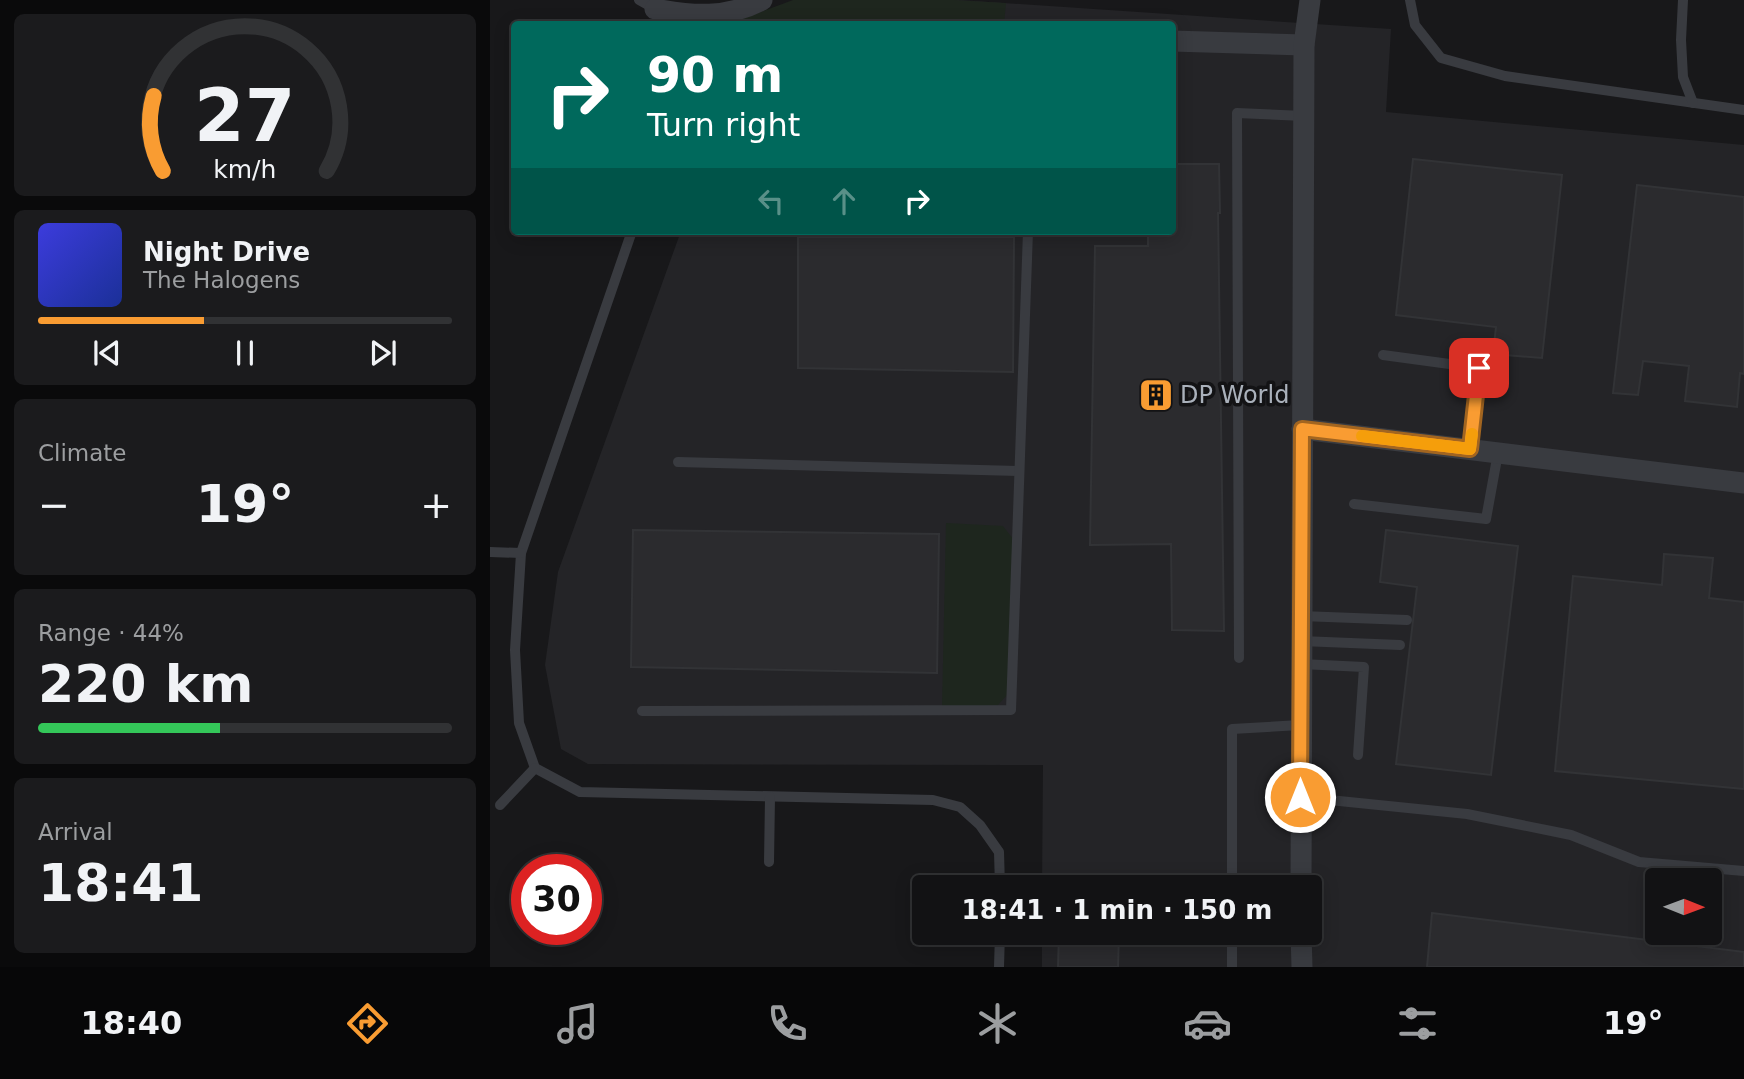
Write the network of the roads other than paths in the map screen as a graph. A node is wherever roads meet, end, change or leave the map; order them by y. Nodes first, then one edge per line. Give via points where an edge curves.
1 (762, 0) edge
2 (1310, 0) edge
3 (1410, 0) edge
4 (1683, 0) edge
5 (647, 4) edge
6 (667, 21) edge
7 (1176, 41) edge
8 (1304, 44) junction
9 (1693, 103) junction
10 (1744, 110) edge
11 (1304, 116) junction
12 (631, 235) edge
13 (1028, 235) edge
14 (1383, 355) dead end
15 (1302, 429) junction
16 (1470, 449) junction
17 (1498, 453) junction
18 (678, 462) dead end
19 (1019, 471) junction
20 (1744, 483) edge
21 (1354, 504) dead end
22 (490, 552) edge
23 (521, 553) junction
24 (1301, 616) junction
25 (1407, 620) dead end
26 (1301, 641) junction
27 (1400, 645) dead end
28 (1239, 658) dead end
29 (1301, 664) junction
30 (642, 711) dead end
31 (1300, 725) junction
32 (1358, 755) dead end
33 (535, 768) junction
34 (770, 796) junction
35 (1300, 797) junction
36 (500, 805) dead end
37 (769, 862) dead end
38 (1744, 870) edge
39 (1000, 875) edge
40 (1232, 875) edge
41 (1301, 875) edge
42 (1000, 945) edge
43 (1232, 945) edge
44 (1301, 945) edge
45 (999, 967) edge
46 (1232, 967) edge
47 (1302, 967) edge

1 - 5 street via 721,14 689,15
2 - 8 street
3 - 9 lane via 1415,25 1441,58 1505,75
4 - 9 lane via 1683,77
5 - 6 lane
7 - 8 street
8 - 11 street
9 - 10 lane
11 - 15 street
11 - 28 lane via 1237,113
12 - 23 lane
13 - 19 lane
14 - 16 lane via 1479,368
15 - 16 street
15 - 24 street
16 - 17 street
17 - 20 street
17 - 21 lane via 1486,519
18 - 19 lane
19 - 30 lane via 1011,710
22 - 23 lane
23 - 33 lane via 514,650 519,723
24 - 25 lane
24 - 26 street
26 - 27 lane
26 - 29 street
29 - 31 street
29 - 32 lane via 1364,667
31 - 35 street
31 - 40 lane via 1232,729
33 - 34 lane via 580,792
33 - 36 lane
34 - 37 lane
34 - 39 lane via 933,800 960,807 981,825 999,852
35 - 38 lane via 1467,814 1571,835 1639,862
35 - 41 street
42 - 45 lane
43 - 46 lane
44 - 47 street

